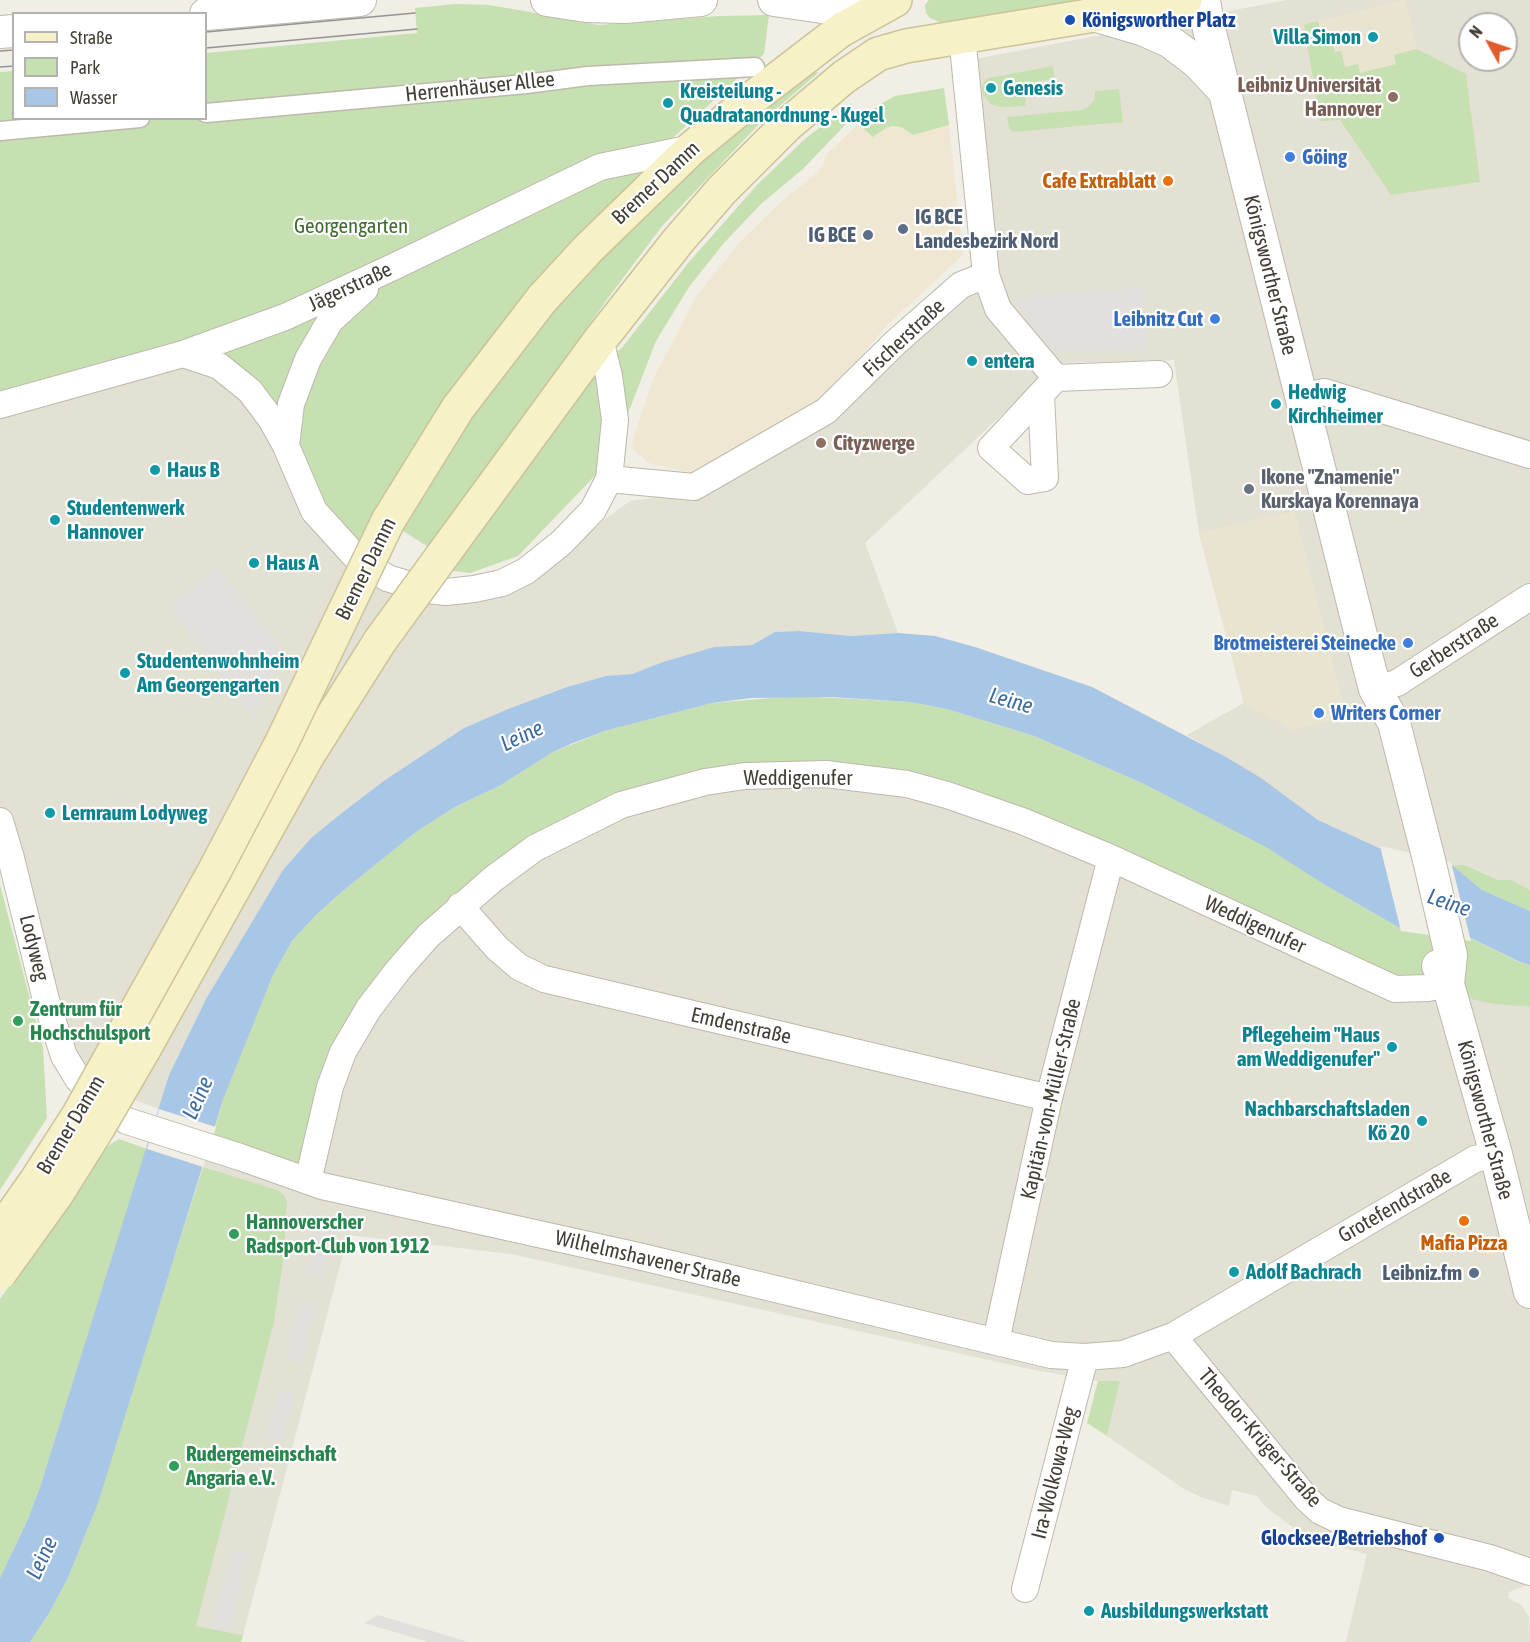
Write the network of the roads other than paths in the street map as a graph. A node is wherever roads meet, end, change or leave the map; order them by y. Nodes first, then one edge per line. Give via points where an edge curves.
1 (360, 0) edge
2 (701, 0) edge
3 (774, 0) edge
4 (1185, 0) edge
5 (1204, 0) edge
6 (558, 1) edge
7 (887, 7) edge
8 (207, 14) edge
9 (1097, 16) junction
10 (952, 38) junction
11 (878, 54) junction
12 (755, 67) dead end
13 (1225, 92) junction
14 (207, 113) edge
15 (118, 120) edge
16 (0, 131) edge
17 (692, 148) junction
18 (391, 268) junction
19 (986, 275) junction
20 (600, 340) junction
21 (183, 354) junction
22 (1159, 374) dead end
23 (1300, 397) junction
24 (0, 405) edge
25 (286, 446) junction
26 (1530, 455) edge
27 (609, 479) junction
28 (1530, 597) edge
29 (1375, 689) junction
30 (0, 821) edge
31 (1111, 858) junction
32 (460, 906) junction
33 (1448, 984) junction
34 (1049, 1098) junction
35 (100, 1102) junction
36 (128, 1120) joint
37 (1496, 1154) junction
38 (308, 1181) junction
39 (0, 1233) edge
40 (0, 1255) edge
41 (0, 1273) edge
42 (1530, 1292) edge
43 (1173, 1336) junction
44 (996, 1341) junction
45 (1085, 1357) junction
46 (1530, 1572) edge
47 (1025, 1588) dead end

1 - 8 street
2 - 6 street via 626,7
3 - 7 street
4 - 9 main road
5 - 13 street, Königsworther Straße
7 - 10 main road
7 - 11 main road
7 - 17 main road, Bremer Damm via 841,30 809,53
9 - 10 main road
9 - 13 street via 1169,41 1198,63
10 - 11 main road
10 - 19 street
11 - 20 main road, Bremer Damm via 786,126 722,190
12 - 14 street, Herrenhäuser Allee via 588,76
13 - 23 street, Königsworther Straße
15 - 16 street
17 - 18 street, Jägerstraße via 600,167
17 - 39 main road, Bremer Damm, bridge via 635,201 542,299 458,408 388,521 282,742 210,880 78,1116
18 - 21 street, Jägerstraße via 285,317
18 - 25 street via 330,321 308,358 291,404
19 - 22 street via 998,309 1048,386
19 - 27 street, Fischerstraße via 962,285 826,411 694,487
20 - 27 street via 615,420
20 - 41 main road, Bremer Damm, bridge via 380,641 308,756 98,1128
21 - 24 street, Jägerstraße
21 - 25 street via 219,366 250,391
23 - 26 street via 1324,392
23 - 29 street, Königsworther Straße
25 - 27 street via 314,511 354,555 387,578 446,592 502,583 526,571 593,510
28 - 29 street, Gerberstraße via 1397,683
29 - 33 street, Königsworther Straße via 1375,728 1417,855 1439,942 1434,958
30 - 35 street, Lodyweg via 64,1056 78,1079
31 - 32 street, Weddigenufer via 1022,821 907,784 826,774 746,776 684,787 621,805 536,848
31 - 33 street, Weddigenufer via 1395,989
31 - 34 street, Kapitän-von-Müller-Straße
32 - 34 street, Emdenstraße via 497,948 519,967 544,979
32 - 38 street, Weddigenufer via 399,969 369,1008 343,1052 330,1087
33 - 37 street, Königsworther Straße
34 - 44 street, Kapitän-von-Müller-Straße
35 - 36 street, Lodyweg
35 - 40 street
36 - 38 street, Wilhelmshavener Straße
37 - 42 street, Königsworther Straße
37 - 43 street, Grotefendstraße via 1475,1160
38 - 44 street, Wilhelmshavener Straße
43 - 45 street, Wilhelmshavener Straße via 1123,1354
43 - 46 street, Theodor-Krüger-Straße via 1320,1511 1339,1520 1479,1555
44 - 45 street, Wilhelmshavener Straße via 1051,1355
45 - 47 street, Ira-Wolkowa-Weg

